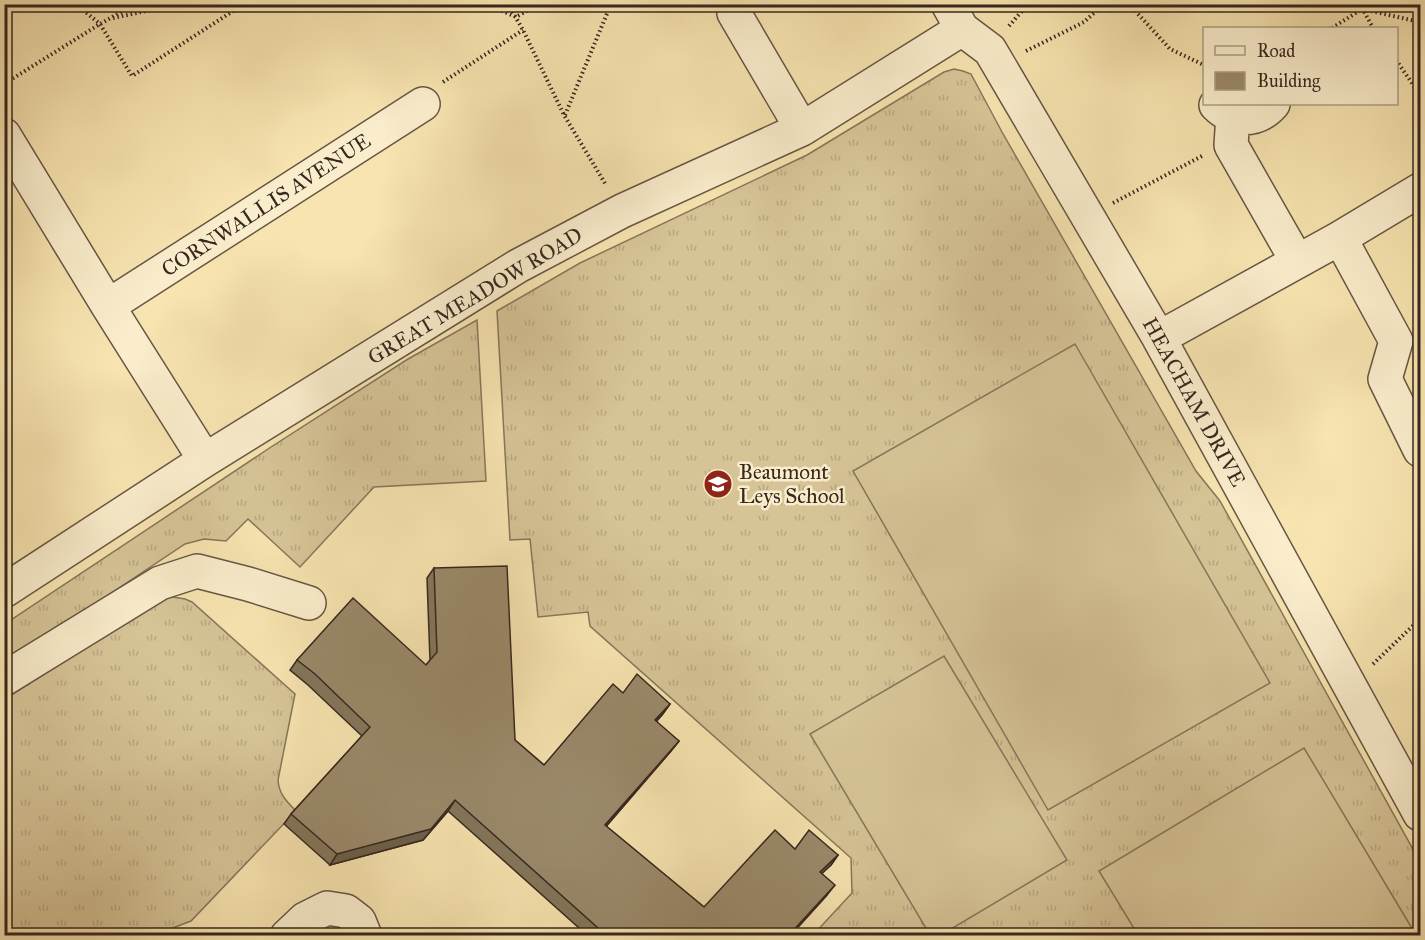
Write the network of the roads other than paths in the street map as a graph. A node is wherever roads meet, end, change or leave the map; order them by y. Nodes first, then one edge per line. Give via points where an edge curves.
1 (734, 13) dead end
2 (955, 17) edge
3 (423, 104) road end
4 (1272, 105) edge
5 (1224, 110) edge
6 (802, 129) junction
7 (4, 135) edge
8 (1420, 190) edge
9 (1340, 238) junction
10 (1297, 261) junction
11 (108, 306) junction
12 (1159, 338) junction
13 (1420, 450) edge
14 (205, 460) junction
15 (4, 591) edge
16 (309, 603) dead end
17 (4, 679) edge
18 (1420, 813) edge
19 (288, 936) edge
20 (365, 936) edge

1 - 6 street
2 - 6 street, GREAT MEADOW ROAD
2 - 12 street, HEACHAM DRIVE via 990,50
3 - 11 street, CORNWALLIS AVENUE
4 - 5 street via 1257,116 1246,118
5 - 10 street via 1231,145
6 - 14 street, GREAT MEADOW ROAD via 622,211 518,266
7 - 11 street
8 - 9 street
9 - 10 street
9 - 13 street via 1396,341 1385,379
10 - 12 street
11 - 14 street
12 - 18 street, HEACHAM DRIVE
14 - 15 street, GREAT MEADOW ROAD
16 - 17 street via 197,571 160,583
19 - 20 street via 305,919 327,908 346,911 359,921

